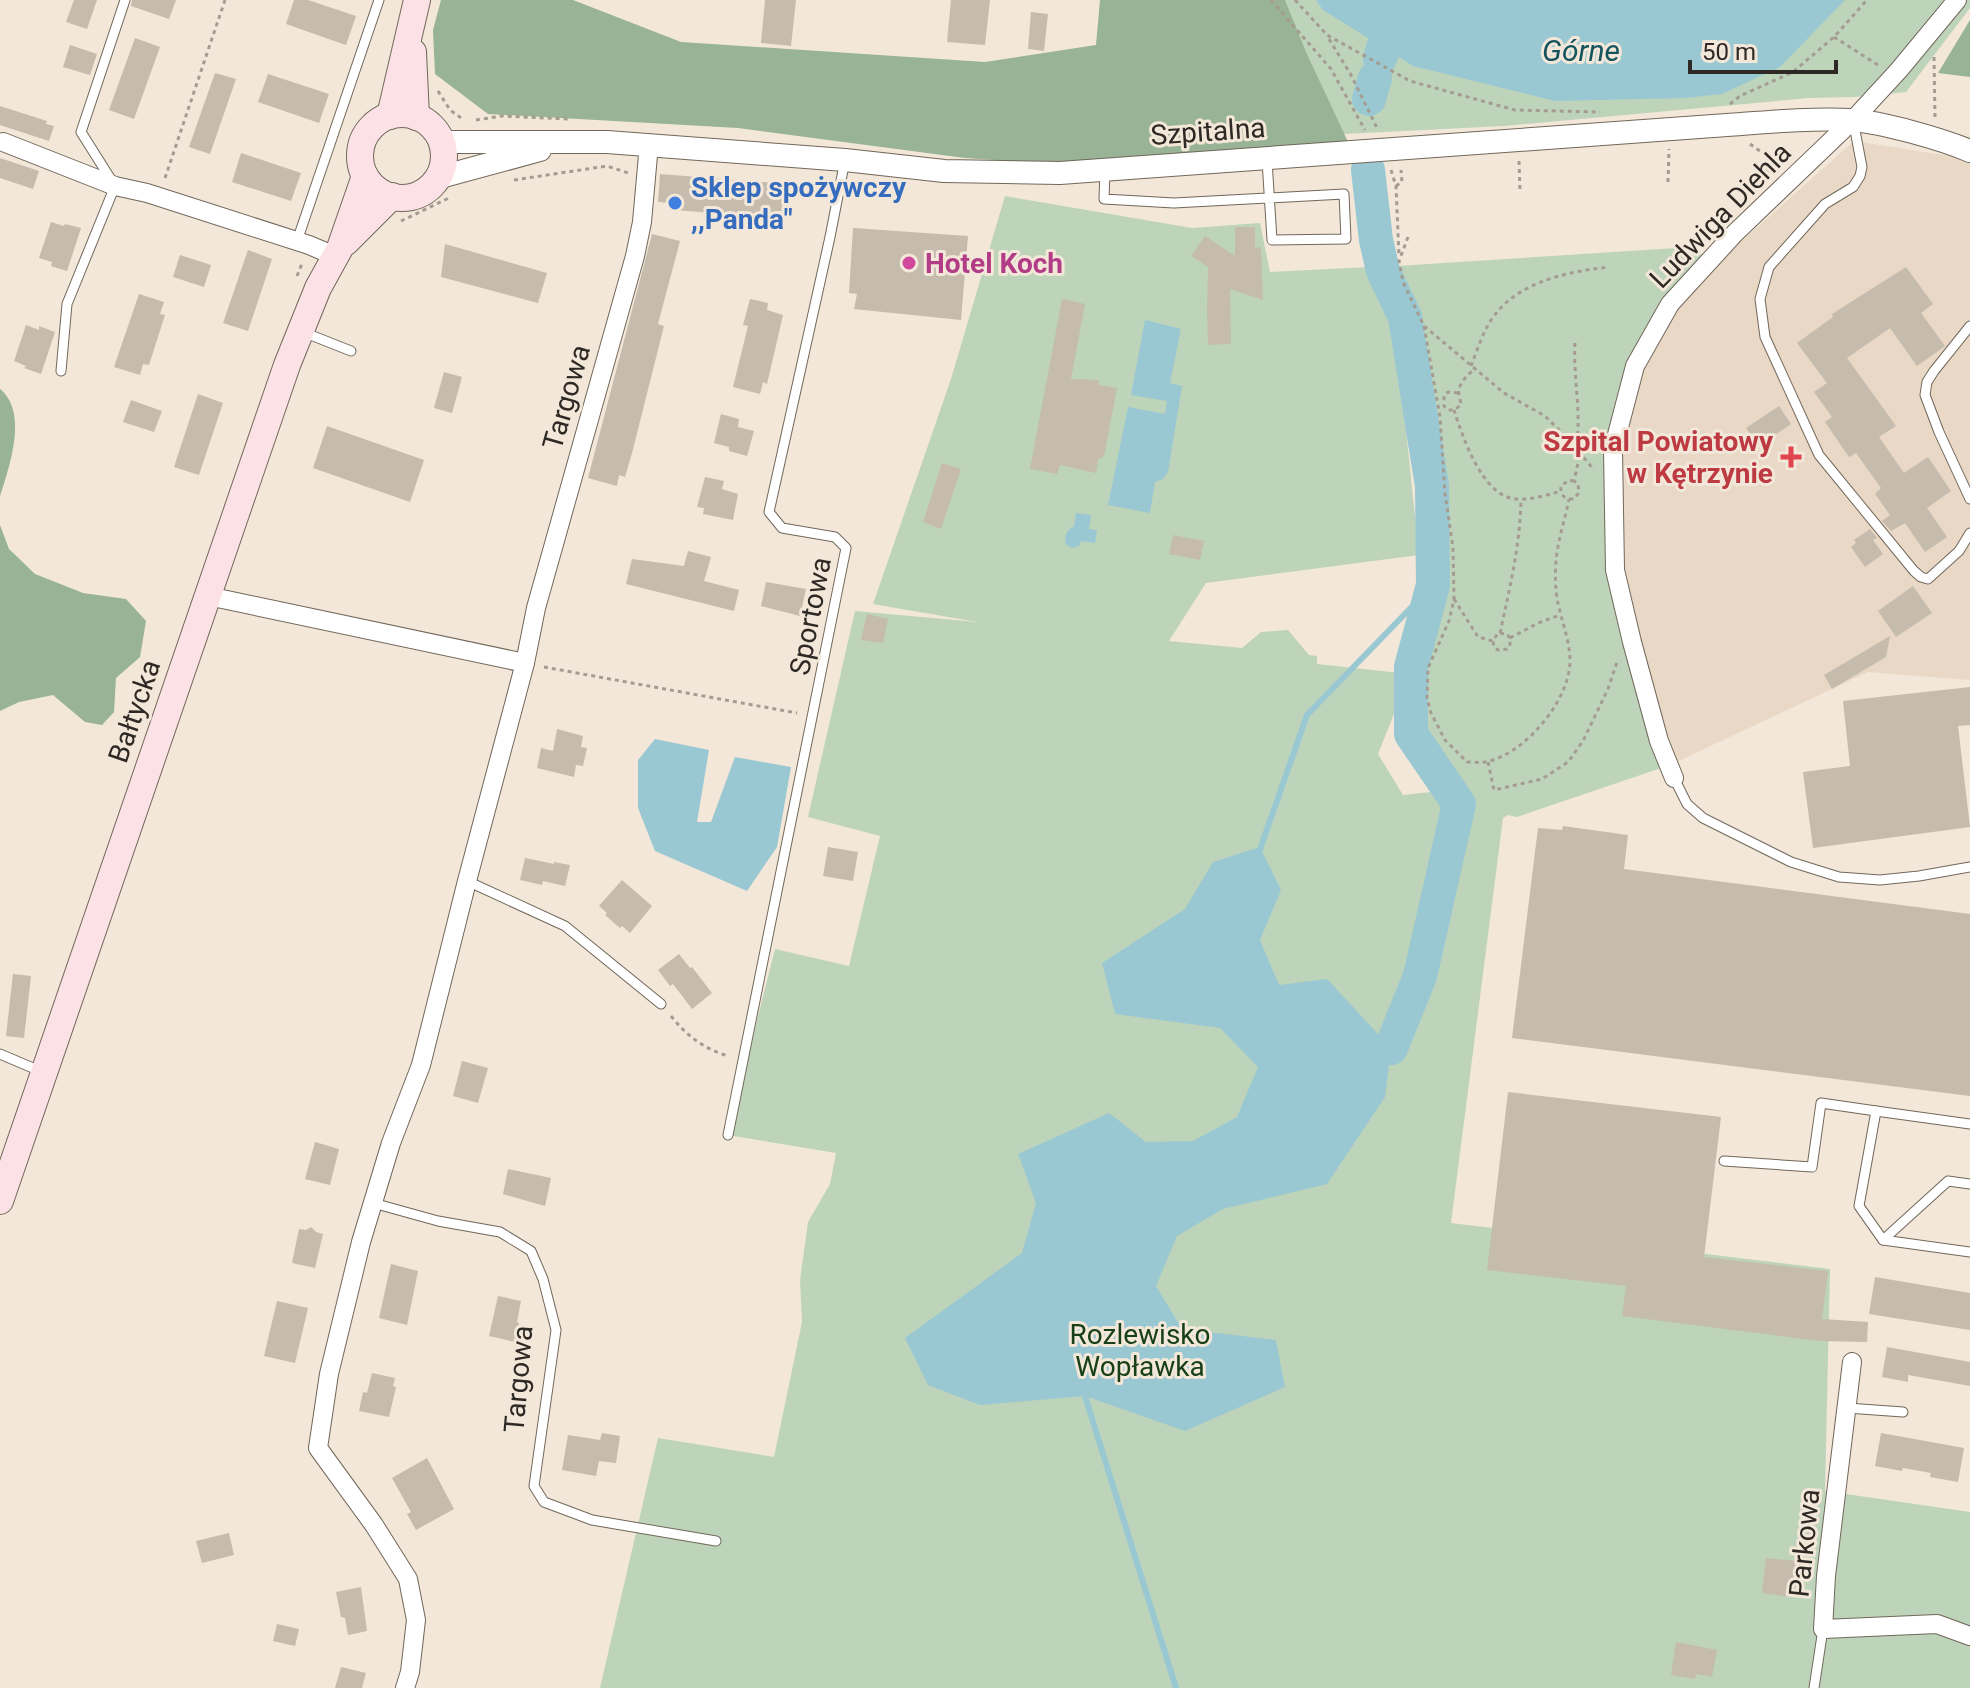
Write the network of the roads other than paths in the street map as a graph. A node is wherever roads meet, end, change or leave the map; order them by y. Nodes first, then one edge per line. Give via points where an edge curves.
1 (125, 0) edge
2 (379, 0) edge
3 (1957, 0) edge
4 (414, 10) edge
5 (390, 116) junction
6 (416, 117) junction
7 (1853, 120) junction
8 (3, 142) dead end
9 (441, 142) junction
10 (568, 142) junction
11 (649, 144) junction
12 (1970, 151) edge
13 (1267, 157) junction
14 (845, 160) junction
15 (1105, 169) junction
16 (365, 176) junction
17 (437, 178) junction
18 (115, 186) junction
19 (392, 196) junction
20 (1269, 198) junction
21 (297, 241) junction
22 (338, 252) junction
23 (1970, 326) edge
24 (299, 331) junction
25 (351, 351) dead end
26 (61, 371) dead end
27 (1970, 499) edge
28 (1970, 533) edge
29 (208, 596) junction
30 (525, 663) junction
31 (1674, 778) joint
32 (1970, 867) edge
33 (467, 881) junction
34 (661, 1004) road end
35 (0, 1054) edge
36 (44, 1072) junction
37 (1876, 1111) junction
38 (1970, 1124) edge
39 (728, 1135) dead end
40 (1724, 1161) dead end
41 (1970, 1184) edge
42 (0, 1201) edge
43 (373, 1203) junction
44 (1883, 1240) junction
45 (1970, 1252) edge
46 (1852, 1362) dead end
47 (1847, 1408) junction
48 (1903, 1412) dead end
49 (716, 1541) dead end
50 (1823, 1629) junction
51 (1970, 1636) edge
52 (405, 1688) edge
53 (1814, 1688) edge

1 - 18 lane via 81,132
2 - 21 lane
3 - 7 street, Ludwiga Diehla
4 - 5 main road
4 - 6 main road
5 - 6 main road
5 - 16 main road via 363,139
6 - 9 main road via 432,127
7 - 12 street, Szpitalna
7 - 13 street, Szpitalna
7 - 28 lane via 1860,176 1853,187 1825,204 1769,267 1760,299 1765,337 1819,455 1914,571 1928,579 1959,551
7 - 31 street, Ludwiga Diehla via 1670,304 1635,366 1613,450 1615,570 1655,727
8 - 18 street
9 - 10 street, Szpitalna
9 - 17 main road via 443,161
10 - 11 street, Szpitalna
10 - 17 street, Szpitalna
11 - 14 street, Szpitalna
11 - 30 street, Targowa via 635,256
13 - 15 street, Szpitalna
13 - 20 lane
14 - 15 street, Szpitalna via 944,171
14 - 39 lane, Sportowa via 769,512 782,528 835,537 846,548
15 - 20 lane via 1104,199 1174,203
16 - 19 main road
16 - 22 main road, Bałtycka
17 - 19 main road via 417,194
18 - 21 street
18 - 26 lane via 67,304
19 - 22 main road, Bałtycka
20 - 20 lane via 1344,194 1346,239 1272,240
21 - 22 street
22 - 24 main road, Bałtycka
23 - 27 lane via 1934,371 1925,395
24 - 25 lane
24 - 29 main road, Bałtycka
29 - 30 street
29 - 36 main road, Bałtycka
30 - 33 street, Targowa
31 - 32 lane via 1687,804 1703,818 1791,862 1839,877 1880,880
33 - 34 lane via 565,926
33 - 43 street, Targowa via 421,1065
35 - 36 lane
36 - 42 main road, Bałtycka
37 - 38 lane
37 - 40 lane via 1821,1103 1812,1167
37 - 44 lane via 1859,1206
41 - 44 lane via 1948,1181
43 - 49 lane, Targowa via 500,1232 531,1251 556,1330 534,1486 544,1502 592,1520
43 - 52 street, Targowa via 329,1374 318,1448 408,1579 416,1620
44 - 45 lane
46 - 47 street, Parkowa
47 - 48 lane
47 - 50 street, Parkowa
50 - 51 street, Parkowa via 1937,1624
50 - 53 lane

